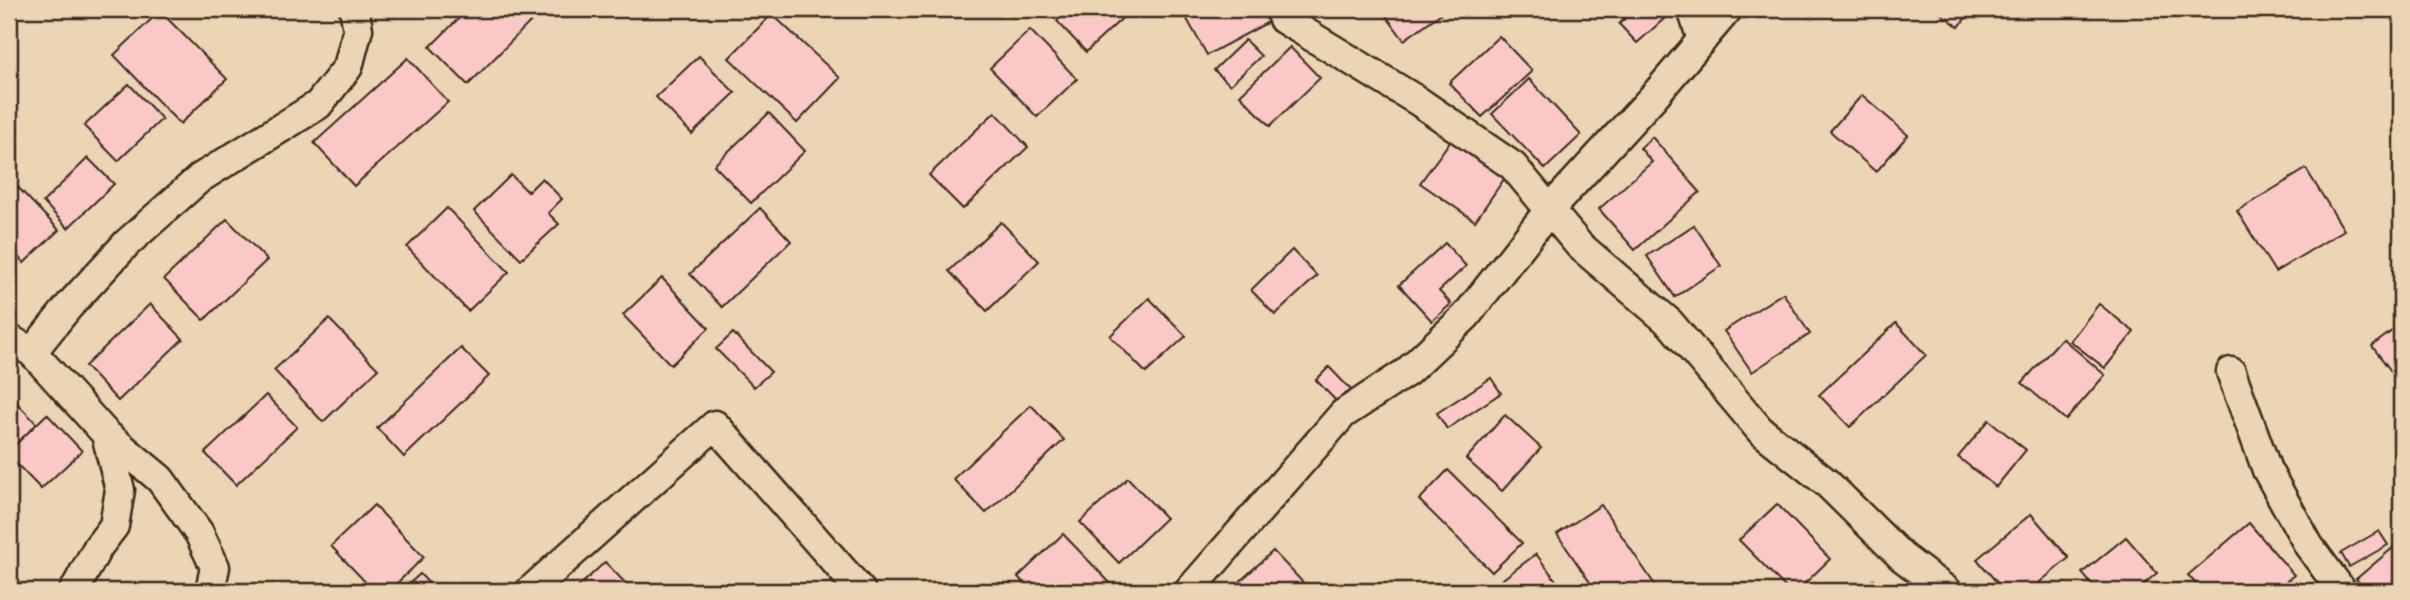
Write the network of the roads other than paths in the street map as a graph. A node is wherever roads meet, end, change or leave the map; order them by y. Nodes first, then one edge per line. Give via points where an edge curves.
1 (354, 9) edge
2 (1279, 9) edge
3 (1692, 9) edge
4 (1728, 9) edge
5 (1702, 40) junction
6 (1550, 209) junction
7 (20, 346) edge
8 (2231, 372) dead end
9 (106, 434) junction
10 (74, 591) edge
11 (210, 591) edge
12 (530, 591) edge
13 (861, 591) edge
14 (1189, 591) edge
15 (1947, 591) edge
16 (2342, 591) edge

1 - 7 street via 358,29 348,67 318,105 200,178 127,243 68,306
2 - 6 street via 1283,19 1418,101 1513,166
3 - 5 street
4 - 5 street
5 - 6 street
6 - 14 street via 1466,316 1407,372 1343,414
6 - 15 street via 1579,245 1670,323 1760,430 1827,483 1902,557
7 - 9 street
8 - 16 street via 2267,470 2309,546
9 - 10 street via 120,490 114,526
9 - 11 street via 160,479 198,533 215,567
12 - 13 street via 715,425

